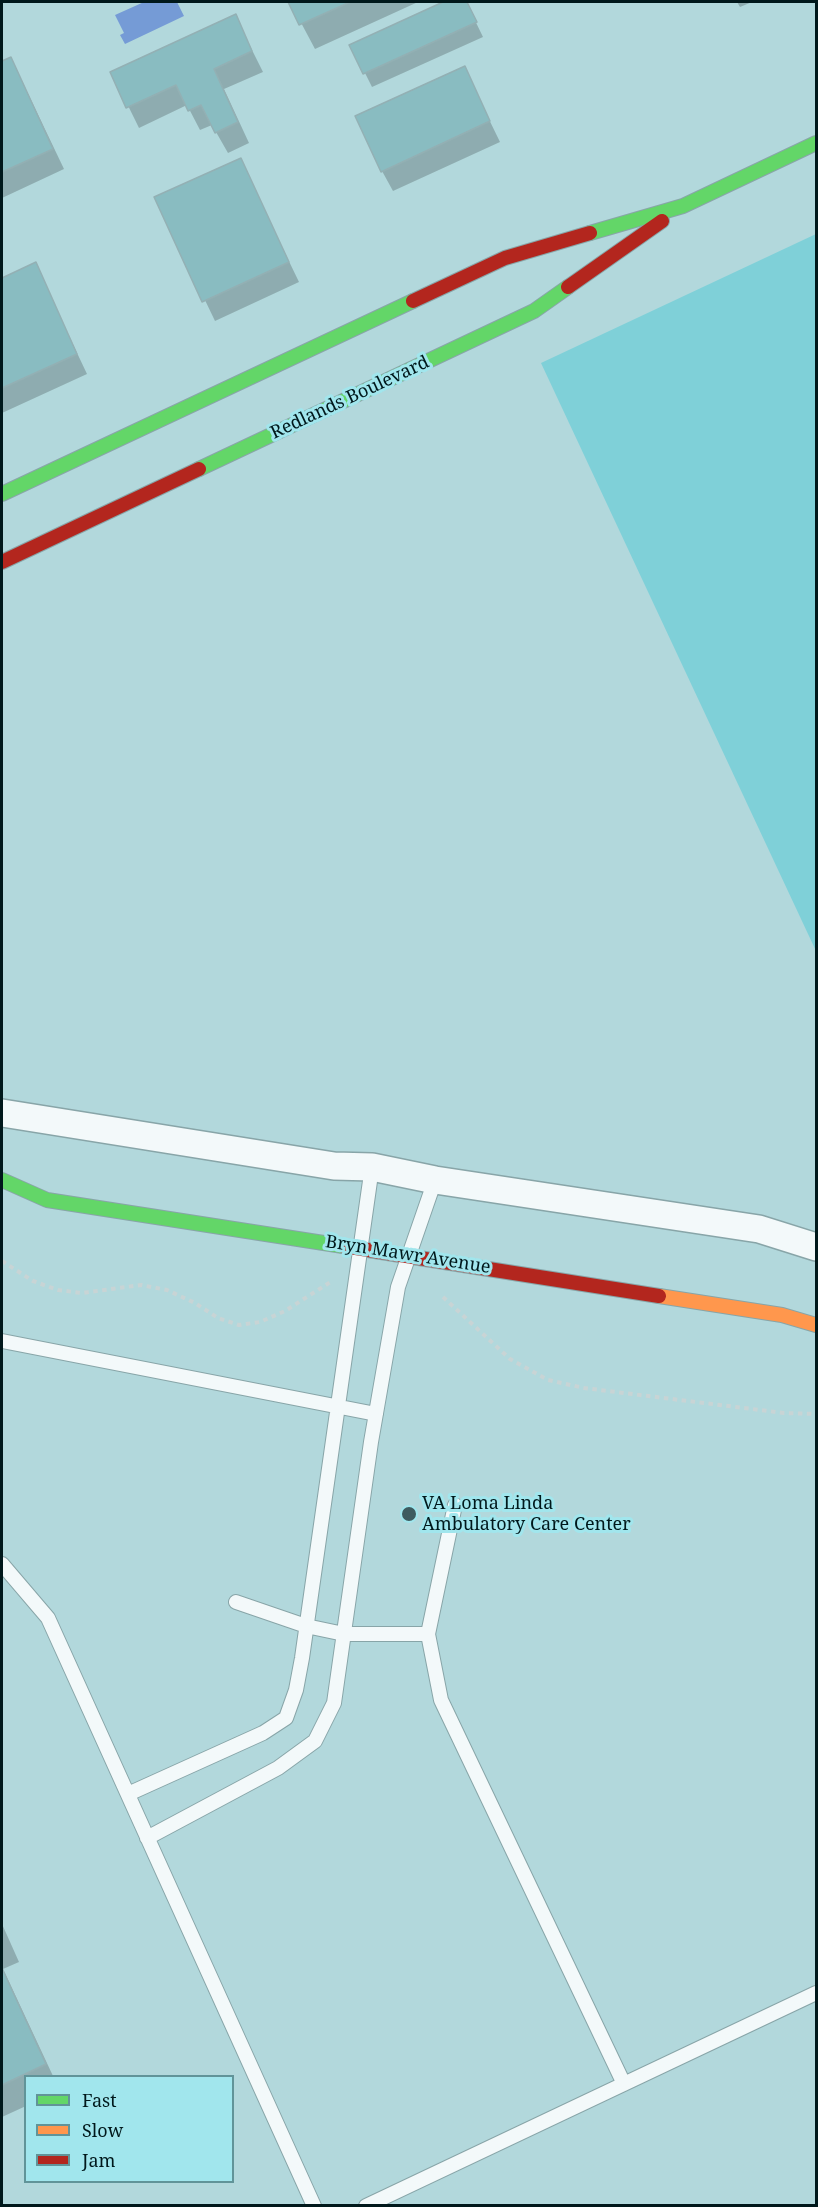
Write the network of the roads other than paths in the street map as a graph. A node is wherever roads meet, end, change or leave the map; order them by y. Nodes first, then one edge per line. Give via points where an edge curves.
1 (816, 143) edge
2 (683, 206) junction
3 (2, 494) edge
4 (2, 562) edge
5 (2, 1113) edge
6 (372, 1167) junction
7 (2, 1180) edge
8 (435, 1180) junction
9 (360, 1247) junction
10 (816, 1247) edge
11 (408, 1255) junction
12 (816, 1325) edge
13 (2, 1341) edge
14 (338, 1407) junction
15 (376, 1414) junction
16 (455, 1505) dead end
17 (2, 1564) edge
18 (236, 1602) dead end
19 (306, 1626) junction
20 (344, 1634) junction
21 (428, 1634) junction
22 (128, 1794) junction
23 (147, 1838) junction
24 (816, 1993) edge
25 (624, 2084) junction
26 (314, 2205) edge
27 (366, 2205) edge

1 - 2 main road, Redlands Boulevard
2 - 3 main road, Redlands Boulevard via 505,258
2 - 4 main road, Redlands Boulevard via 534,311
5 - 6 street via 334,1166
6 - 8 street
6 - 9 lane
7 - 9 main road, Bryn Mawr Avenue via 47,1200
8 - 10 street via 759,1229
8 - 11 lane
9 - 11 main road, Bryn Mawr Avenue
9 - 14 lane
11 - 12 main road, Bryn Mawr Avenue via 782,1315
11 - 15 lane via 398,1287
13 - 14 lane
14 - 15 lane
14 - 19 lane
15 - 20 lane
16 - 21 lane
17 - 22 lane via 48,1618
18 - 19 lane
19 - 20 lane
19 - 22 lane via 296,1690 286,1718 263,1733
20 - 21 lane
20 - 23 lane via 334,1703 315,1741 278,1768
21 - 25 lane via 441,1700
22 - 23 lane
23 - 26 lane
24 - 25 lane
25 - 27 lane

